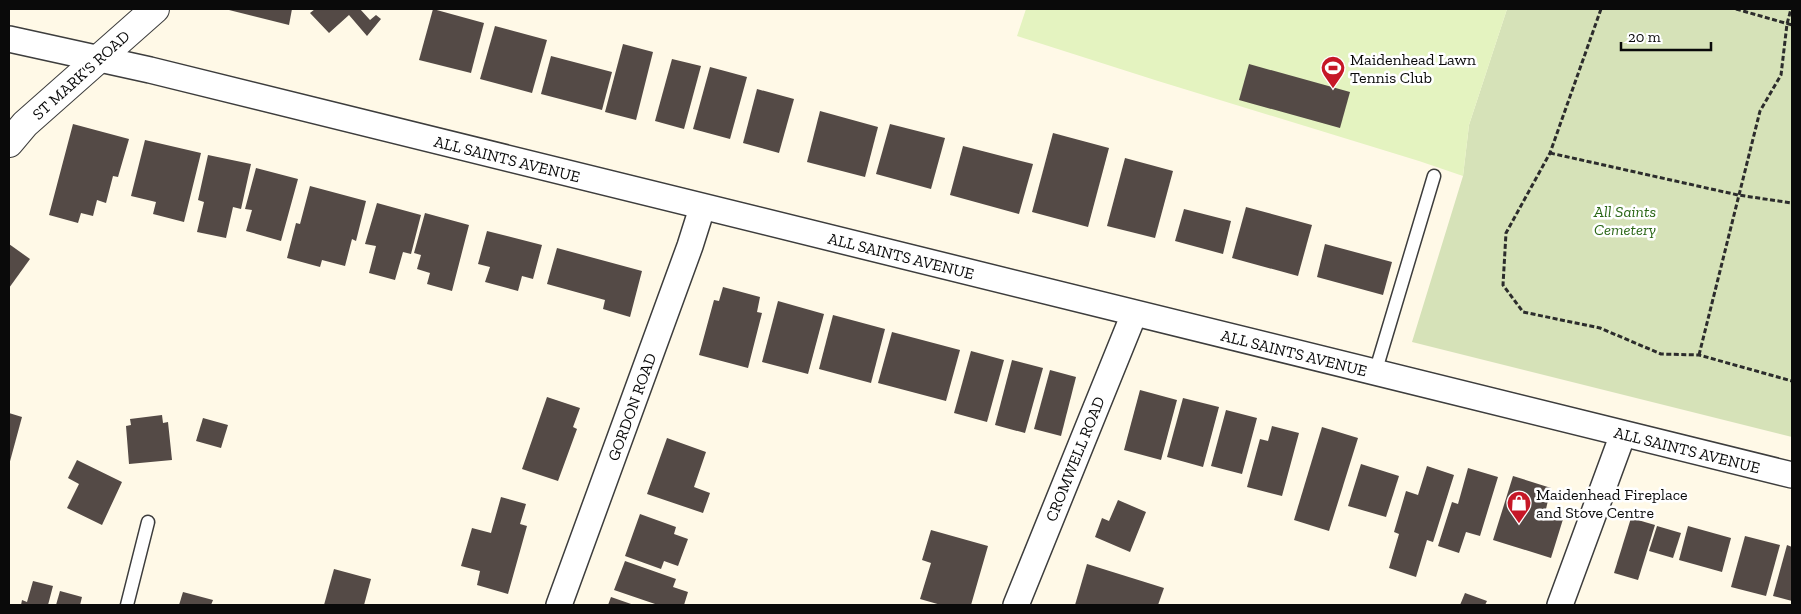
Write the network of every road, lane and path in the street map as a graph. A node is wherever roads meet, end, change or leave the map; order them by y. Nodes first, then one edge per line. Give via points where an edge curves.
1 (155, 9) edge
2 (1602, 9) edge
3 (1736, 9) edge
4 (1791, 9) edge
5 (1787, 24) junction
6 (1792, 25) edge
7 (9, 38) edge
8 (99, 60) junction
9 (9, 143) edge
10 (1550, 153) junction
11 (1434, 176) dead end
12 (1738, 194) junction
13 (1792, 203) edge
14 (702, 208) junction
15 (1134, 314) junction
16 (1699, 355) junction
17 (1375, 373) junction
18 (1792, 381) edge
19 (1623, 434) junction
20 (1792, 475) edge
21 (148, 522) dead end
22 (128, 605) edge
23 (559, 605) edge
24 (1016, 605) edge
25 (1560, 605) edge

1 - 8 street, ST MARK'S ROAD
2 - 10 path
3 - 5 path
4 - 5 path
5 - 6 path
5 - 12 path via 1781,75 1760,111
7 - 8 street, ALL SAINTS AVENUE
8 - 9 street, ST MARK'S ROAD via 25,124
8 - 14 street, ALL SAINTS AVENUE
10 - 12 path
10 - 16 path via 1506,233 1503,285 1523,312 1600,328 1661,354
11 - 17 lane
12 - 13 path
12 - 16 path
14 - 15 street, ALL SAINTS AVENUE
14 - 23 street, GORDON ROAD
15 - 17 street, ALL SAINTS AVENUE
15 - 24 street, CROMWELL ROAD
16 - 18 path
17 - 19 street, ALL SAINTS AVENUE
19 - 20 street, ALL SAINTS AVENUE
19 - 25 street
21 - 22 lane

